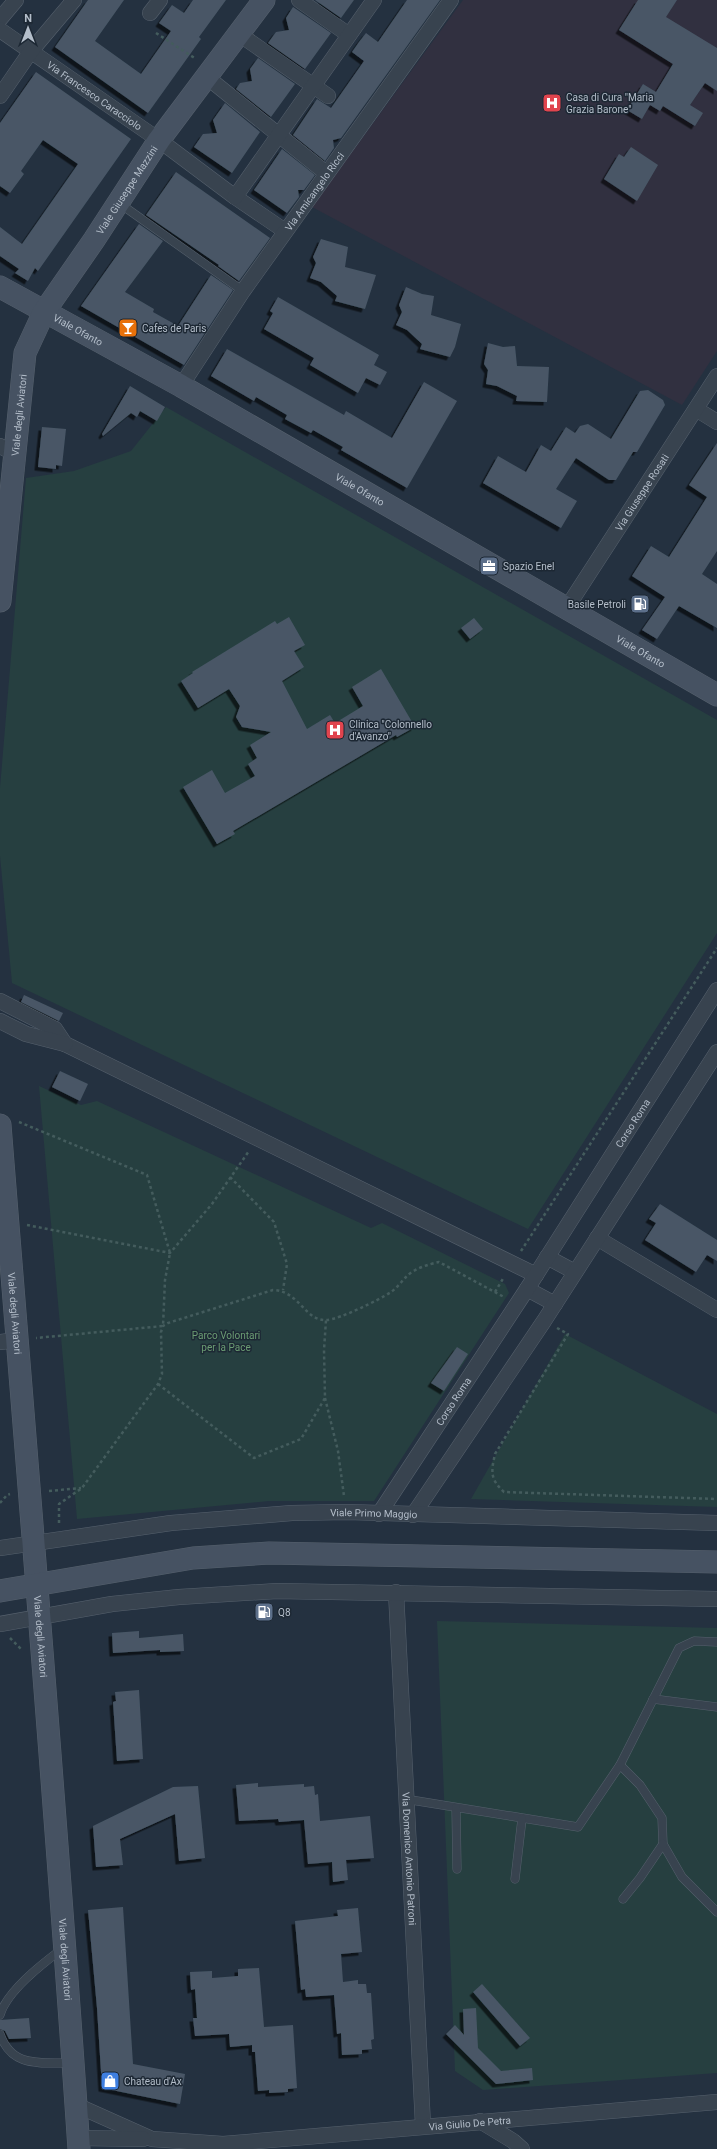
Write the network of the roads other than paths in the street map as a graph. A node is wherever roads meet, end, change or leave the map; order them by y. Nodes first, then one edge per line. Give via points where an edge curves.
1 (16, 0) edge
2 (74, 0) edge
3 (160, 0) edge
4 (264, 0) edge
5 (299, 0) edge
6 (374, 0) edge
7 (451, 0) edge
8 (150, 14) dead end
9 (0, 19) edge
10 (0, 30) edge
11 (239, 34) junction
12 (348, 36) junction
13 (31, 51) junction
14 (210, 74) junction
15 (313, 86) junction
16 (0, 96) edge
17 (328, 96) dead end
18 (278, 136) junction
19 (159, 140) junction
20 (326, 173) junction
21 (234, 197) junction
22 (119, 202) junction
23 (286, 231) junction
24 (0, 287) edge
25 (243, 291) junction
26 (44, 312) junction
27 (717, 376) edge
28 (180, 386) junction
29 (696, 409) junction
30 (717, 422) edge
31 (7, 450) edge
32 (4, 522) edge
33 (0, 601) edge
34 (566, 609) junction
35 (717, 695) edge
36 (717, 990) edge
37 (0, 1001) edge
38 (0, 1021) edge
39 (65, 1044) junction
40 (717, 1052) edge
41 (7, 1123) edge
42 (3, 1200) edge
43 (597, 1238) junction
44 (547, 1257) junction
45 (576, 1272) junction
46 (536, 1275) junction
47 (527, 1289) junction
48 (555, 1304) junction
49 (717, 1310) edge
50 (8, 1341) edge
51 (379, 1514) junction
52 (413, 1515) junction
53 (717, 1523) edge
54 (33, 1544) junction
55 (0, 1548) edge
56 (717, 1562) edge
57 (37, 1585) junction
58 (0, 1591) edge
59 (396, 1592) junction
60 (717, 1599) edge
61 (40, 1618) junction
62 (0, 1624) edge
63 (717, 1642) edge
64 (653, 1699) junction
65 (717, 1707) edge
66 (620, 1765) junction
67 (405, 1799) junction
68 (456, 1808) junction
69 (522, 1819) junction
70 (663, 1844) junction
71 (457, 1869) dead end
72 (515, 1880) dead end
73 (623, 1899) dead end
74 (717, 1912) edge
75 (64, 1947) junction
76 (0, 2015) edge
77 (0, 2034) edge
78 (72, 2063) junction
79 (717, 2102) edge
80 (76, 2105) junction
81 (480, 2121) junction
82 (422, 2125) junction
83 (152, 2139) junction
84 (78, 2144) edge
85 (223, 2144) junction
86 (276, 2144) edge
87 (209, 2149) edge
88 (522, 2149) edge

1 - 9 street
2 - 13 street
3 - 8 street
4 - 11 main road, Viale Giuseppe Mazzini
5 - 12 street
6 - 12 street
7 - 20 street, Via Amicangelo Ricci
10 - 13 street, Via Francesco Caracciolo
11 - 14 main road, Viale Giuseppe Mazzini
11 - 15 street
12 - 15 street
13 - 16 street
13 - 19 street, Via Francesco Caracciolo
14 - 18 street
14 - 19 main road, Viale Giuseppe Mazzini
15 - 17 street
15 - 18 street
18 - 20 street
18 - 21 street
19 - 21 street, Via Francesco Caracciolo
19 - 22 main road, Viale Giuseppe Mazzini
20 - 23 street, Via Amicangelo Ricci
21 - 23 street, Via Francesco Caracciolo
22 - 25 lane
22 - 26 main road, Viale Giuseppe Mazzini
23 - 25 street, Via Amicangelo Ricci
24 - 26 main road, Viale Ofanto
25 - 28 street, Via Amicangelo Ricci
26 - 28 main road, Viale Ofanto
26 - 31 main road, Viale degli Aviatori via 25,353
27 - 29 street, Via Giuseppe Rosati
28 - 34 main road, Viale Ofanto
29 - 30 street
29 - 34 street, Via Giuseppe Rosati
31 - 32 main road, Viale degli Aviatori
32 - 33 main road, Viale degli Aviatori
34 - 35 main road, Viale Ofanto
36 - 44 street, Corso Roma
37 - 39 street via 55,1029
38 - 39 street via 26,1034
39 - 46 street
40 - 43 street
41 - 42 main road, Viale degli Aviatori
42 - 50 main road, Viale degli Aviatori via 8,1221
43 - 45 street
43 - 49 street
44 - 45 street
44 - 46 street, Corso Roma
45 - 48 street
46 - 47 street, Corso Roma
47 - 48 street
47 - 51 street, Corso Roma
48 - 52 street
50 - 54 main road, Viale degli Aviatori
51 - 52 street, Viale Primo Maggio
51 - 54 street, Viale Primo Maggio via 292,1514 172,1523
52 - 53 street, Viale Primo Maggio
54 - 55 street, Viale Primo Maggio
54 - 57 main road, Viale degli Aviatori
56 - 57 main road via 269,1553 193,1558
57 - 58 main road
57 - 61 main road, Viale degli Aviatori
59 - 60 street
59 - 61 street via 277,1591 179,1597 112,1604
59 - 67 street, Via Domenico Antonio Patroni
61 - 62 street
61 - 75 main road, Viale degli Aviatori
63 - 64 lane via 694,1641 679,1648
64 - 65 lane
64 - 66 lane
66 - 69 lane via 578,1827
66 - 70 lane via 640,1785 662,1818
67 - 68 lane
67 - 82 street, Via Domenico Antonio Patroni
68 - 69 lane
68 - 71 lane
69 - 72 lane
70 - 73 lane
70 - 74 lane via 682,1877
75 - 76 lane via 11,1996
75 - 78 main road, Viale degli Aviatori
77 - 78 lane via 12,2054 23,2061
78 - 80 main road, Viale degli Aviatori
79 - 81 street, Via Giulio De Petra
80 - 83 street
80 - 84 main road, Viale degli Aviatori
81 - 82 street, Via Giulio De Petra
81 - 88 street via 513,2140
82 - 86 street, Via Giulio De Petra
83 - 84 street
83 - 85 street
85 - 86 street, Via Giulio De Petra
85 - 87 street

